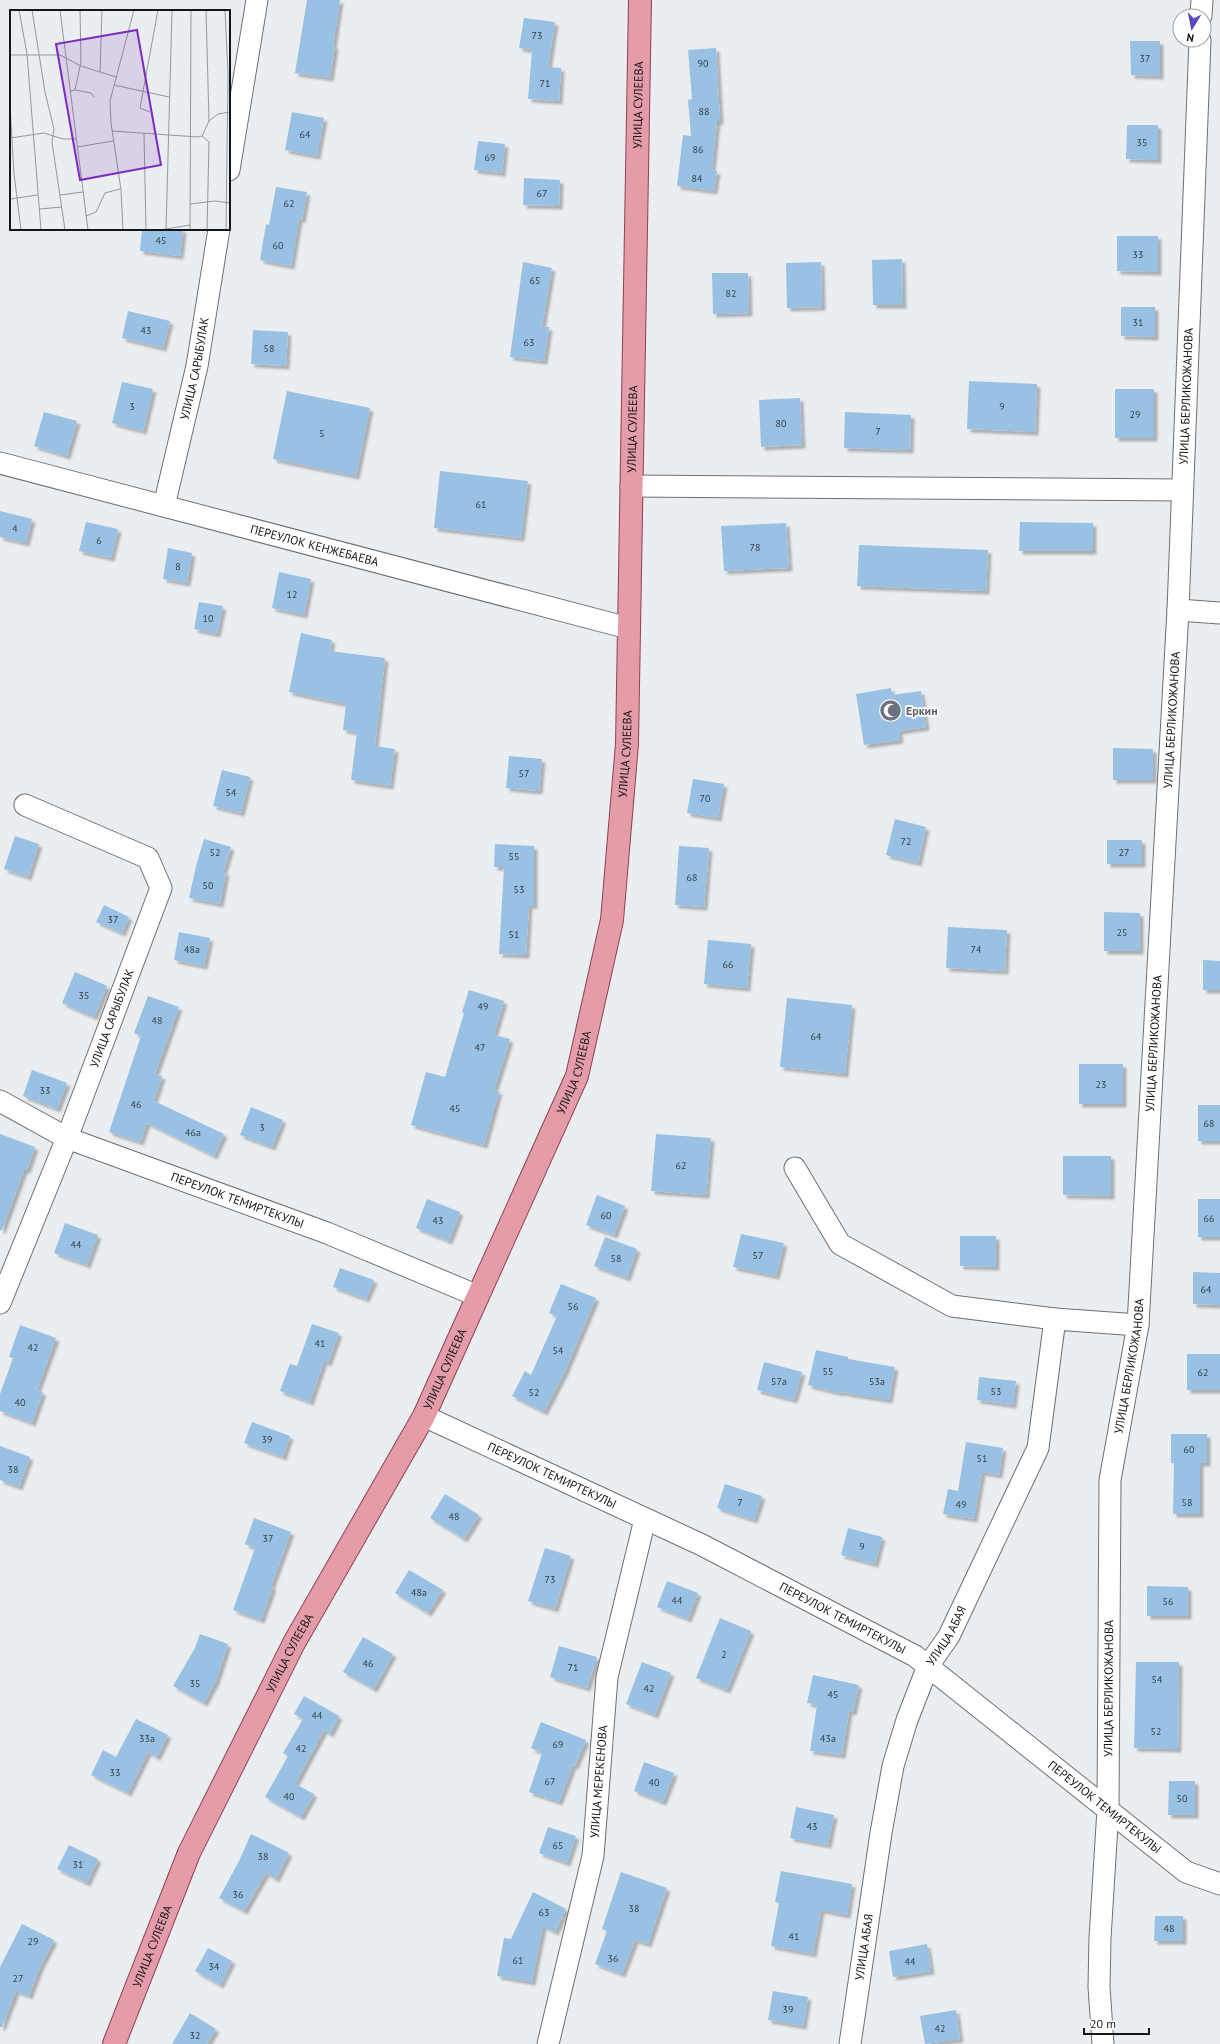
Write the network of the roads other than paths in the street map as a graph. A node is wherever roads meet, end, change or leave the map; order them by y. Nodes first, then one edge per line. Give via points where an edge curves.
1 (257, 0) edge
2 (640, 0) edge
3 (1200, 48) edge
4 (230, 164) edge
5 (220, 230) edge
6 (0, 463) edge
7 (631, 486) junction
8 (1182, 490) junction
9 (164, 506) junction
10 (1178, 610) junction
11 (1220, 613) edge
12 (628, 628) junction
13 (25, 806) dead end
14 (0, 1100) edge
15 (67, 1138) junction
16 (795, 1168) dead end
17 (478, 1296) junction
18 (0, 1303) edge
19 (1055, 1319) junction
20 (1138, 1325) junction
21 (424, 1416) junction
22 (645, 1519) junction
23 (928, 1666) junction
24 (1108, 1809) junction
25 (1220, 1884) edge
26 (114, 2044) edge
27 (548, 2044) edge
28 (850, 2044) edge
29 (1103, 2044) edge

1 - 4 street
2 - 7 main road, УЛИЦА СУЛЕЕВА
3 - 8 street, УЛИЦА БЕРЛИКОЖАНОВА
5 - 9 street, УЛИЦА САРЫБУЛАК via 197,366
6 - 9 street, ПЕРЕУЛОК КЕНЖЕБАЕВА
7 - 8 street
7 - 12 main road, УЛИЦА СУЛЕЕВА
8 - 10 street, УЛИЦА БЕРЛИКОЖАНОВА
9 - 12 street, ПЕРЕУЛОК КЕНЖЕБАЕВА
10 - 11 street
10 - 20 street, УЛИЦА БЕРЛИКОЖАНОВА
12 - 17 main road, УЛИЦА СУЛЕЕВА via 626,752 612,920 577,1076
13 - 15 street, УЛИЦА САРЫБУЛАК via 148,858 161,888
14 - 15 street, ПЕРЕУЛОК ТЕМИРТЕКУЛЫ
15 - 17 street, ПЕРЕУЛОК ТЕМИРТЕКУЛЫ via 327,1233
15 - 18 street, УЛИЦА САРЫБУЛАК
16 - 19 street via 840,1244 952,1306
17 - 21 main road, УЛИЦА СУЛЕЕВА
19 - 20 street
19 - 23 street, УЛИЦА АБАЯ via 1038,1448 949,1636
20 - 24 street, УЛИЦА БЕРЛИКОЖАНОВА via 1110,1480
21 - 22 street, ПЕРЕУЛОК ТЕМИРТЕКУЛЫ
21 - 26 main road, УЛИЦА СУЛЕЕВА via 294,1643 189,1853
22 - 23 street, ПЕРЕУЛОК ТЕМИРТЕКУЛЫ via 702,1545 914,1656
22 - 27 street, УЛИЦА МЕРЕКЕНОВА via 607,1677 592,1856
23 - 24 street, ПЕРЕУЛОК ТЕМИРТЕКУЛЫ
23 - 28 street, УЛИЦА АБАЯ via 893,1766
24 - 25 street, ПЕРЕУЛОК ТЕМИРТЕКУЛЫ via 1186,1872
24 - 29 street, УЛИЦА БЕРЛИКОЖАНОВА via 1099,1987

